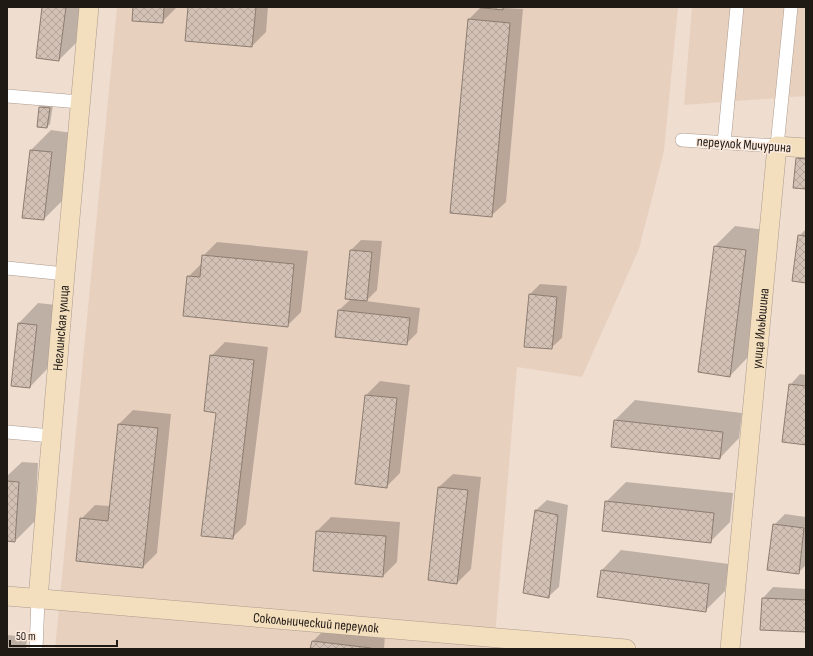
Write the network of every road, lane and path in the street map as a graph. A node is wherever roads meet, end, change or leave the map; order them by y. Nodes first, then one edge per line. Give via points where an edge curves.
1 (89, 7) edge
2 (737, 7) edge
3 (791, 7) edge
4 (7, 96) edge
5 (80, 102) junction
6 (682, 140) dead end
7 (724, 143) junction
8 (776, 146) junction
9 (806, 148) edge
10 (7, 268) edge
11 (65, 274) junction
12 (7, 432) edge
13 (52, 436) junction
14 (7, 596) edge
15 (38, 599) junction
16 (36, 649) edge
17 (626, 649) edge
18 (730, 649) edge

1 - 5 street, Неглинская улица
2 - 7 street
3 - 8 street, улица Ильюшина
4 - 5 street
5 - 11 street, Неглинская улица
6 - 7 street, переулок Мичурина
7 - 8 street, переулок Мичурина
8 - 9 street, переулок Мичурина
8 - 18 street, улица Ильюшина
10 - 11 street
11 - 13 street, Неглинская улица
12 - 13 street
13 - 15 street, Неглинская улица
14 - 15 street, Сокольнический переулок
15 - 16 street, Неглинская улица
15 - 17 street, Сокольнический переулок

